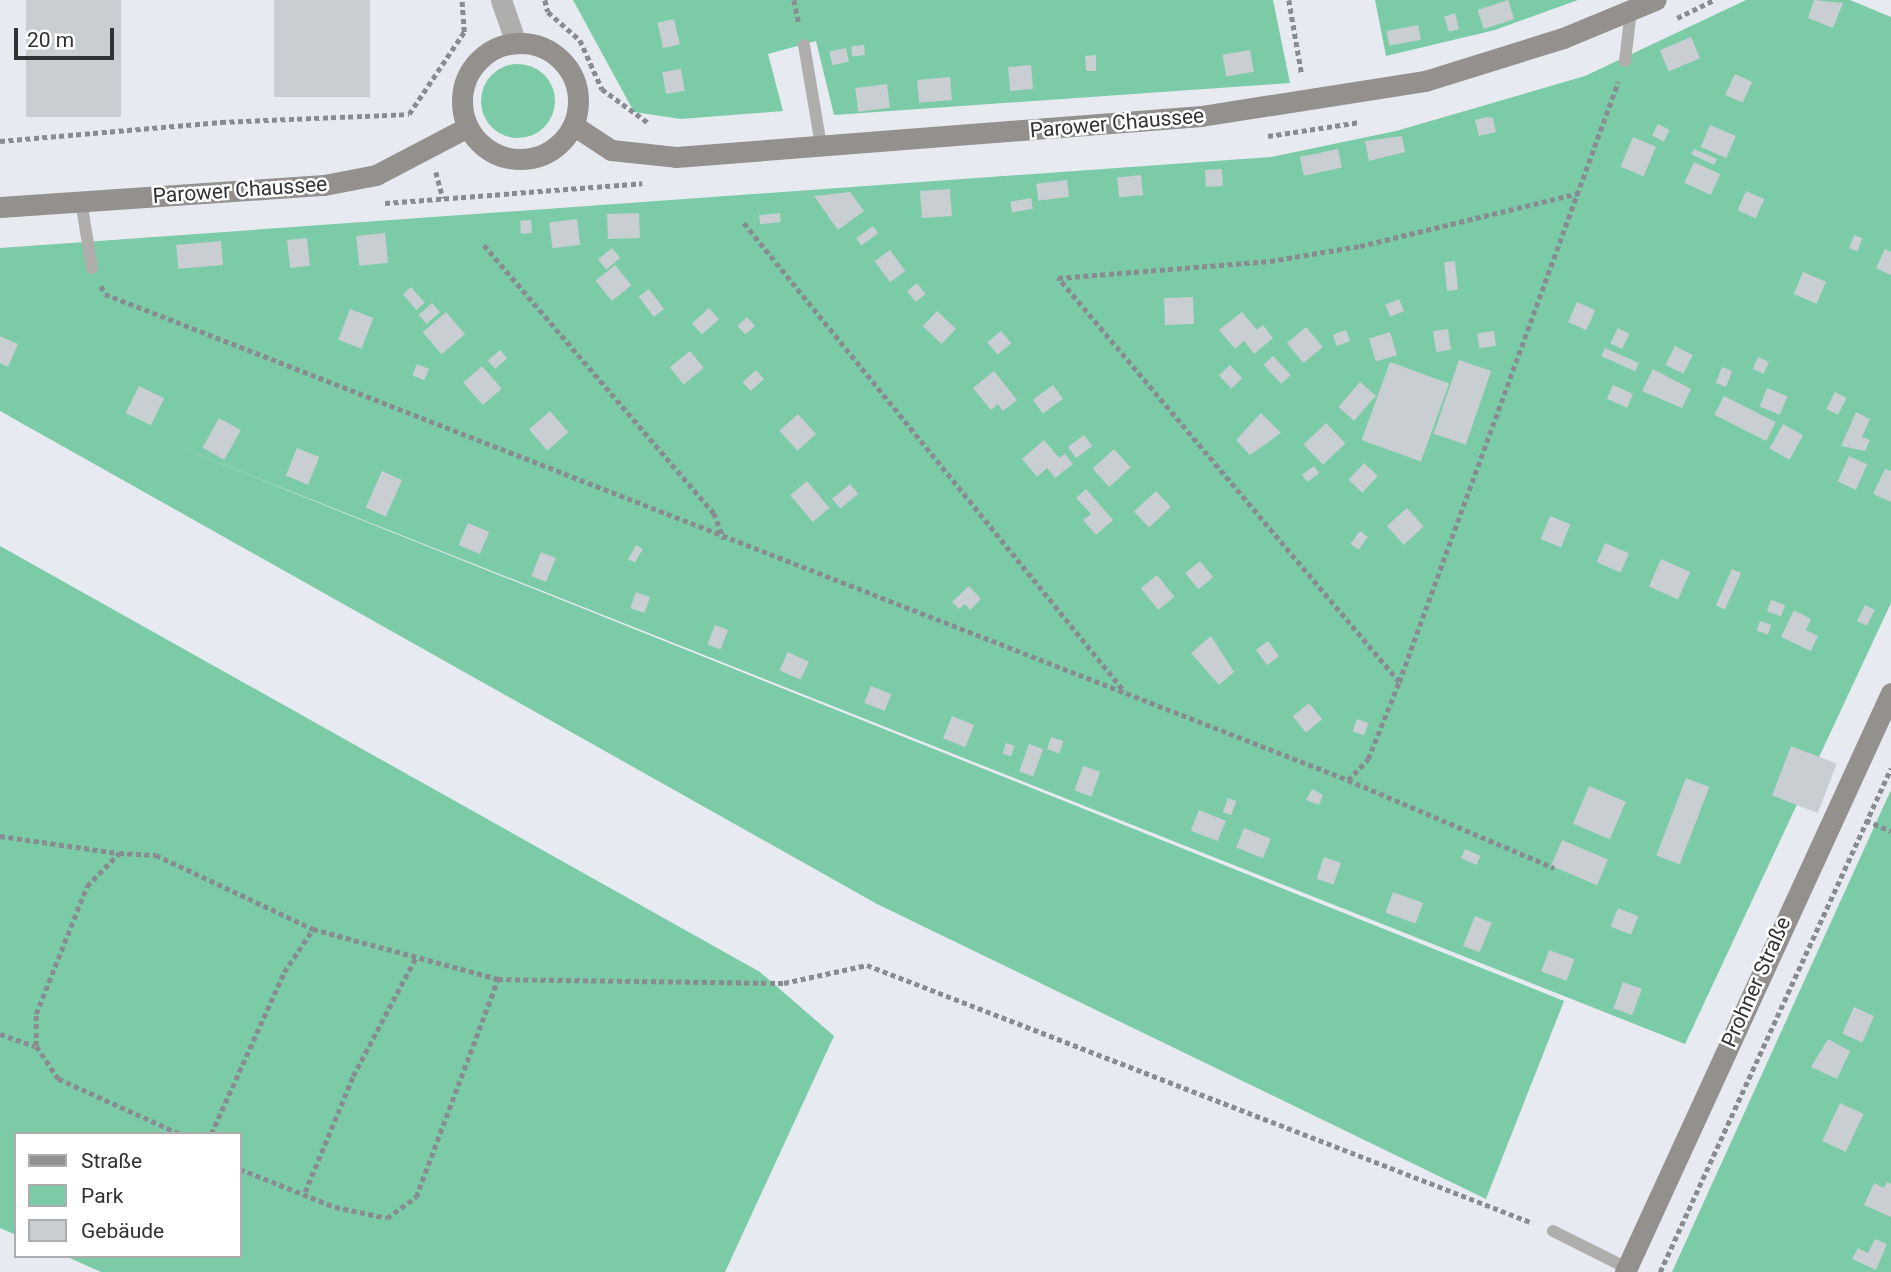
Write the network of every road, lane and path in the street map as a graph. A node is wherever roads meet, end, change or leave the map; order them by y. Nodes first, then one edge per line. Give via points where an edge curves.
1 (462, 0) edge
2 (501, 0) edge
3 (545, 0) edge
4 (1289, 0) edge
5 (1655, 0) edge
6 (1631, 10) junction
7 (516, 43) junction
8 (804, 45) dead end
9 (1625, 61) joint
10 (1306, 102) junction
11 (634, 117) dead end
12 (573, 125) junction
13 (468, 127) junction
14 (1310, 132) dead end
15 (0, 141) edge
16 (821, 146) junction
17 (604, 185) dead end
18 (1580, 193) junction
19 (443, 198) dead end
20 (81, 201) junction
21 (0, 207) edge
22 (744, 222) dead end
23 (484, 245) dead end
24 (92, 268) joint
25 (724, 539) junction
26 (1399, 682) junction
27 (1126, 693) junction
28 (1891, 693) edge
29 (1891, 768) edge
30 (1349, 780) junction
31 (1866, 820) junction
32 (1891, 831) edge
33 (0, 836) edge
34 (119, 853) junction
35 (1554, 868) dead end
36 (313, 929) junction
37 (416, 957) junction
38 (498, 979) junction
39 (0, 1034) edge
40 (36, 1046) junction
41 (175, 1132) edge
42 (212, 1132) edge
43 (242, 1170) edge
44 (305, 1192) junction
45 (1553, 1231) joint
46 (1626, 1270) edge
47 (1660, 1272) edge

1 - 15 path via 464,32 409,114
2 - 7 street
3 - 11 path via 555,20 580,40 602,89
4 - 10 path
5 - 6 street, Parower Chaussee
6 - 9 lane
6 - 10 street, Parower Chaussee via 1472,68
7 - 12 street via 553,54 567,68 578,106
7 - 13 street via 481,57 469,72 463,90
8 - 16 lane
9 - 18 path
10 - 14 path
10 - 16 street, Parower Chaussee via 1201,116
12 - 13 street via 548,152 531,158 494,153
12 - 16 street, Parower Chaussee via 611,150 642,157
13 - 20 street, Parower Chaussee via 376,175 351,180
17 - 19 path
18 - 26 path
18 - 26 path via 1360,246 1270,261 1058,278
20 - 21 street, Parower Chaussee
20 - 24 lane
22 - 27 path
23 - 25 path via 714,513
24 - 25 path via 105,295
25 - 27 path
26 - 30 path via 1368,759
27 - 30 path
28 - 46 street, Prohner Straße
29 - 31 path
30 - 35 path
31 - 32 path
31 - 47 path
33 - 34 path
34 - 36 path via 156,855
34 - 40 path via 87,886 36,1014
36 - 37 path
36 - 42 path via 284,972
37 - 38 path
37 - 44 path via 353,1076
38 - 44 path via 416,1197 387,1218 335,1207
38 - 45 path via 784,983 867,965
39 - 40 path
40 - 41 path via 58,1079
43 - 44 path
45 - 46 lane

